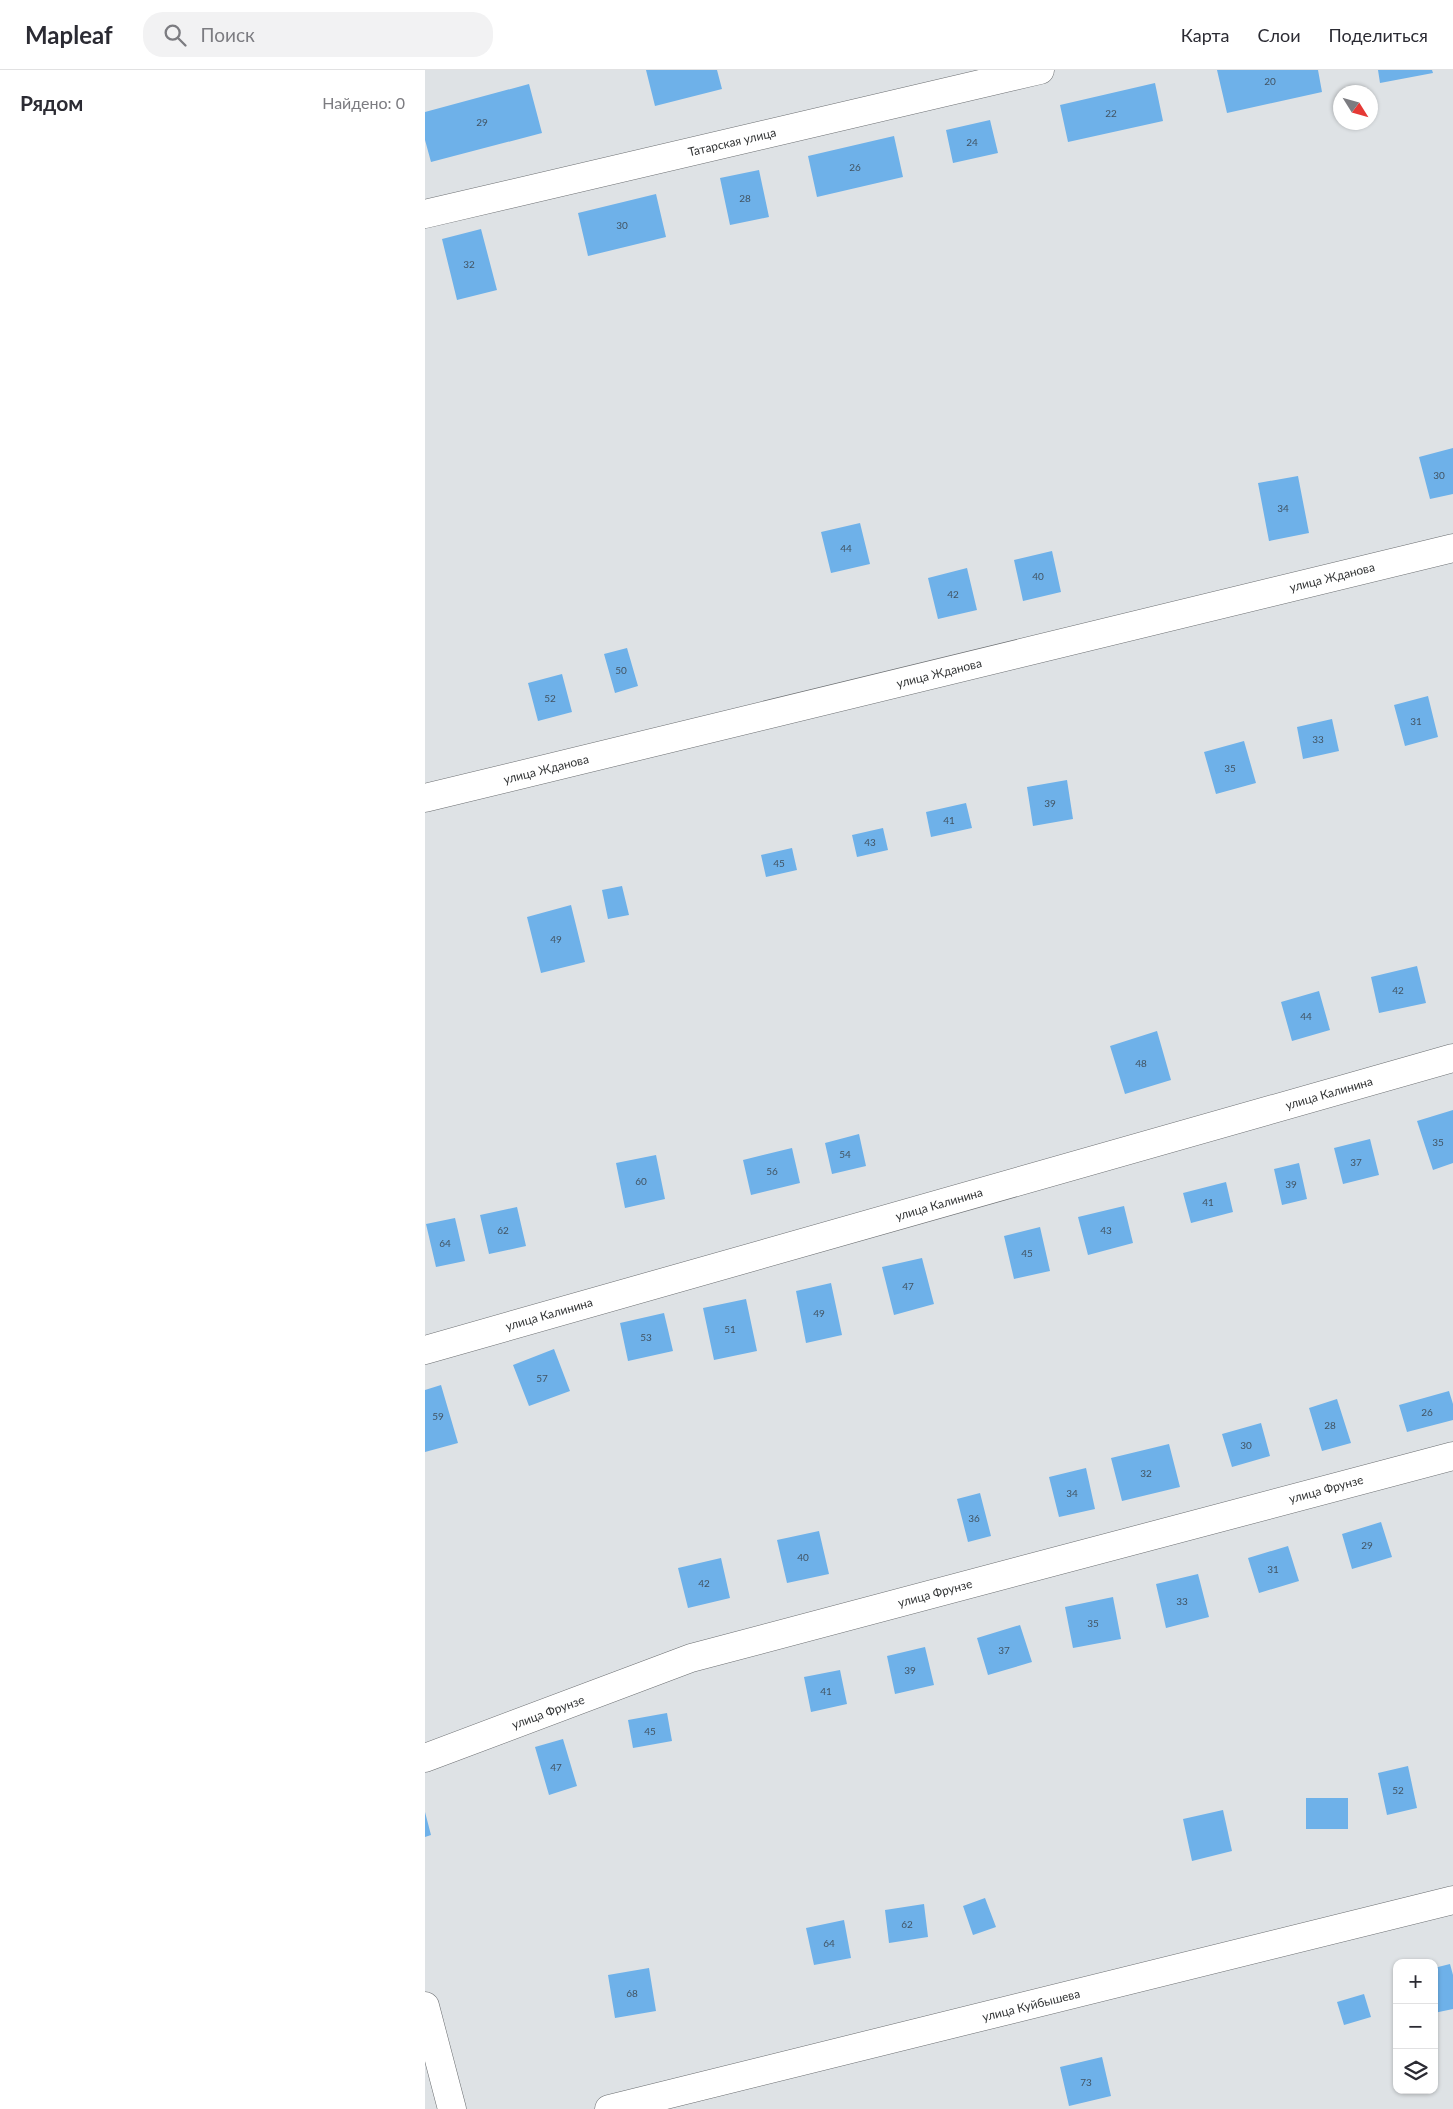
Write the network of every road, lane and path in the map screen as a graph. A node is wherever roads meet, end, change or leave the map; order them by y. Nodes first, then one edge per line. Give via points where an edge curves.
1 (1040, 70) edge
2 (425, 214) edge
3 (1453, 548) edge
4 (425, 798) edge
5 (1453, 1058) edge
6 (425, 1350) edge
7 (1453, 1456) edge
8 (425, 1758) edge
9 (1453, 1900) edge
10 (425, 2006) edge
11 (452, 2109) edge
12 (609, 2109) edge

1 - 2 street, Татарская улица
3 - 4 street, улица Жданова
5 - 6 street, улица Калинина
7 - 8 street, улица Фрунзе via 691,1658
9 - 12 street, улица Куйбышева
10 - 11 street

